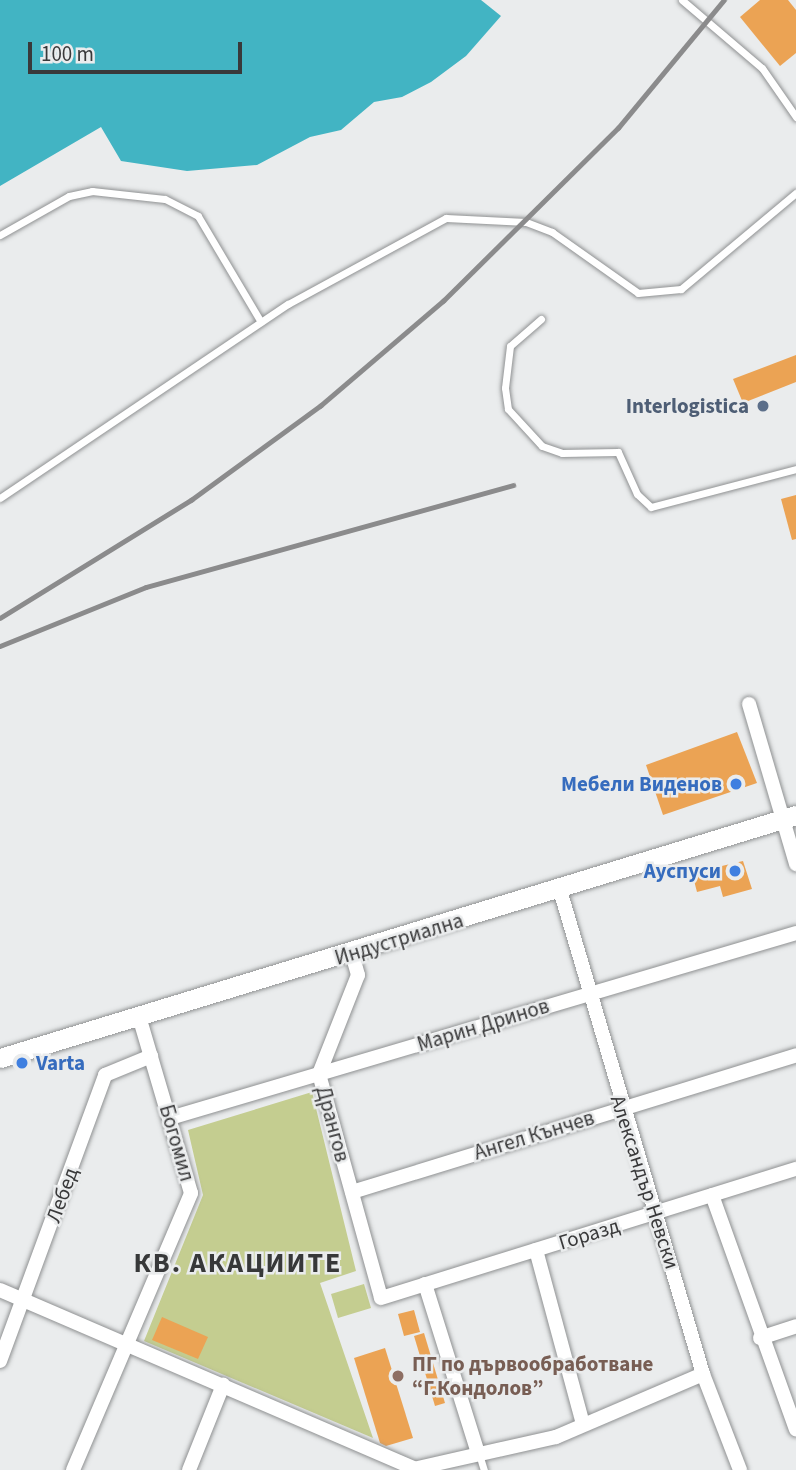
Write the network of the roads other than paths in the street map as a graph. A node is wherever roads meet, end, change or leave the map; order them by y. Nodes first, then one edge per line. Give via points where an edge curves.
1 (682, 0) edge
2 (796, 117) edge
3 (796, 193) edge
4 (0, 234) edge
5 (541, 319) dead end
6 (261, 322) junction
7 (796, 469) edge
8 (0, 498) edge
9 (749, 704) dead end
10 (790, 817) edge
11 (796, 864) edge
12 (560, 890) junction
13 (796, 933) edge
14 (352, 954) junction
15 (587, 993) junction
16 (139, 1016) junction
17 (796, 1055) edge
18 (152, 1056) junction
19 (0, 1058) edge
20 (319, 1074) junction
21 (621, 1108) junction
22 (170, 1118) junction
23 (796, 1169) edge
24 (352, 1192) junction
25 (712, 1195) junction
26 (656, 1214) junction
27 (536, 1250) junction
28 (425, 1284) junction
29 (0, 1290) edge
30 (381, 1298) joint
31 (24, 1300) junction
32 (796, 1326) edge
33 (760, 1338) junction
34 (129, 1346) junction
35 (0, 1361) edge
36 (703, 1374) junction
37 (223, 1385) junction
38 (583, 1424) junction
39 (796, 1429) edge
40 (478, 1453) junction
41 (411, 1469) edge
42 (74, 1470) edge
43 (189, 1470) edge
44 (484, 1470) edge
45 (740, 1470) edge

1 - 2 lane via 762,68
3 - 6 lane via 681,289 638,293 552,232 526,222 446,218
4 - 6 lane via 69,196 92,191 165,199 198,216
5 - 7 lane via 510,346 505,388 508,409 542,446 562,453 618,452 637,494 651,508
6 - 8 lane
9 - 10 street
10 - 11 street
10 - 12 main road, Индустриална
12 - 14 main road, Индустриална
12 - 15 street, Александър Невски
13 - 15 street, Марин Дринов
14 - 16 main road, Индустриална
14 - 20 street, Дрангов via 358,975
15 - 20 street, Марин Дринов
15 - 21 street, Александър Невски
16 - 18 street, Богомил
16 - 19 main road, Индустриална
17 - 21 street, Ангел Кънчев
18 - 22 street, Богомил
18 - 31 street, Лебед via 105,1075
20 - 22 street, Марин Дринов
20 - 24 street, Дрангов
21 - 24 street, Ангел Кънчев
21 - 26 street, Александър Невски
22 - 34 street, Богомил via 191,1193
23 - 25 street, Горазд
24 - 30 street, Дрангов
25 - 26 street, Горазд
25 - 33 street
26 - 27 street, Горазд
26 - 36 street, Александър Невски
27 - 28 street, Горазд
27 - 38 street
28 - 30 street, Горазд
28 - 40 street
29 - 31 street
31 - 34 street
31 - 35 street, Лебед
32 - 33 street
33 - 39 street
34 - 37 street
34 - 42 street, Богомил
36 - 38 street
36 - 45 street, Александър Невски
37 - 41 street
37 - 43 street
38 - 40 street via 532,1444
40 - 41 street
40 - 44 lane

